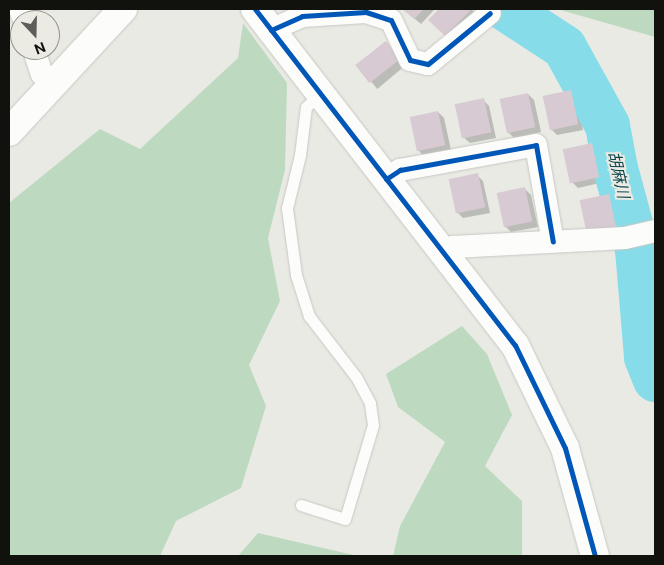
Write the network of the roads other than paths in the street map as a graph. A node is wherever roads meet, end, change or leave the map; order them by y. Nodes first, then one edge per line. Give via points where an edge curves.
1 (123, 9) edge
2 (255, 9) edge
3 (490, 13) dead end
4 (271, 30) junction
5 (37, 60) edge
6 (54, 83) junction
7 (320, 94) junction
8 (9, 132) edge
9 (386, 179) junction
10 (655, 231) edge
11 (553, 242) junction
12 (442, 252) junction
13 (301, 505) dead end
14 (595, 556) edge

1 - 6 street
2 - 4 street
3 - 4 street via 428,64 410,60 391,20 366,12 302,16
4 - 7 street
5 - 6 street via 42,74
6 - 8 street
7 - 9 street
7 - 13 lane via 306,107 300,155 287,208 296,274 309,316 356,378 370,403 373,425 345,519
9 - 11 street via 400,170 536,145
9 - 12 street
10 - 11 street via 625,238
11 - 12 street via 453,246
12 - 14 street via 515,344 565,448

